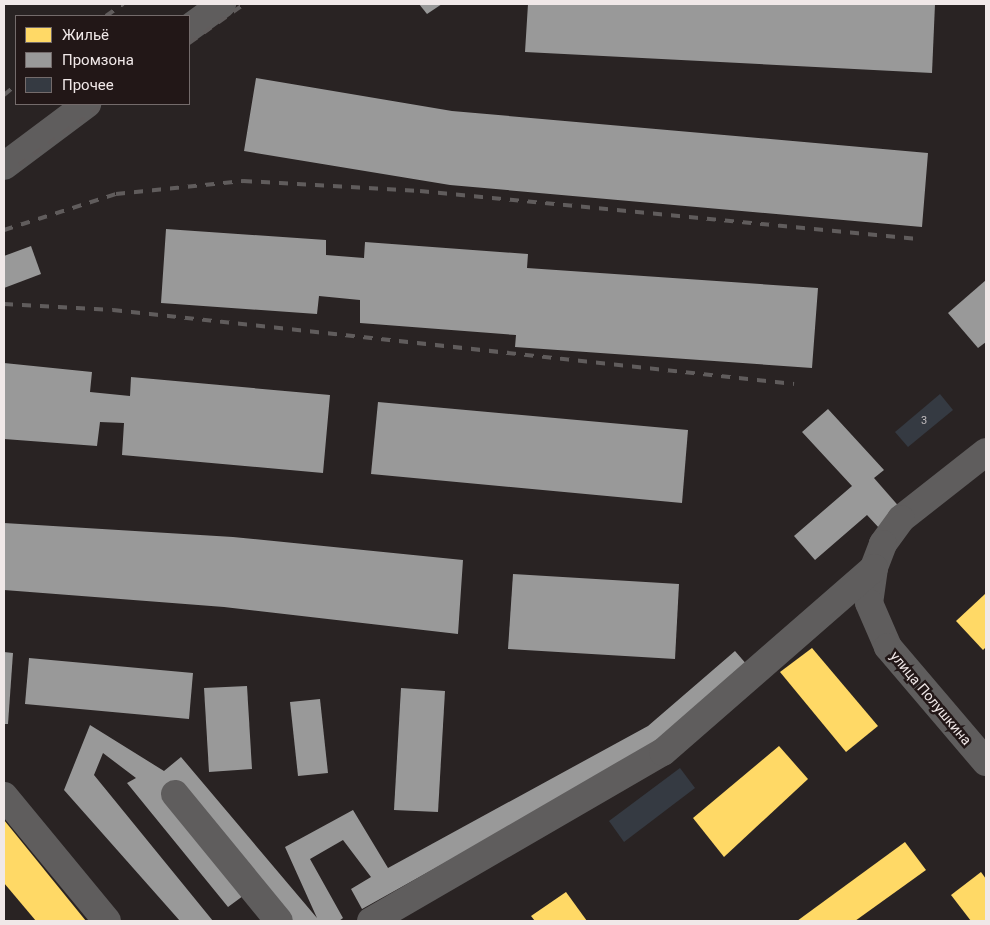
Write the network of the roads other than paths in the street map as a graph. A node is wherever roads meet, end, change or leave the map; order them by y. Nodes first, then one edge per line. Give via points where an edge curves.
1 (222, 4) edge
2 (190, 27) edge
3 (86, 105) edge
4 (4, 166) edge
5 (986, 452) edge
6 (874, 568) junction
7 (986, 762) edge
8 (175, 794) dead end
9 (4, 796) edge
10 (107, 921) edge
11 (280, 921) edge
12 (370, 921) edge

1 - 2 street
3 - 4 street
5 - 6 street via 901,519 883,544
6 - 7 street, улица Полушкина via 869,603 888,647
6 - 12 street via 663,752
8 - 11 street
9 - 10 street

